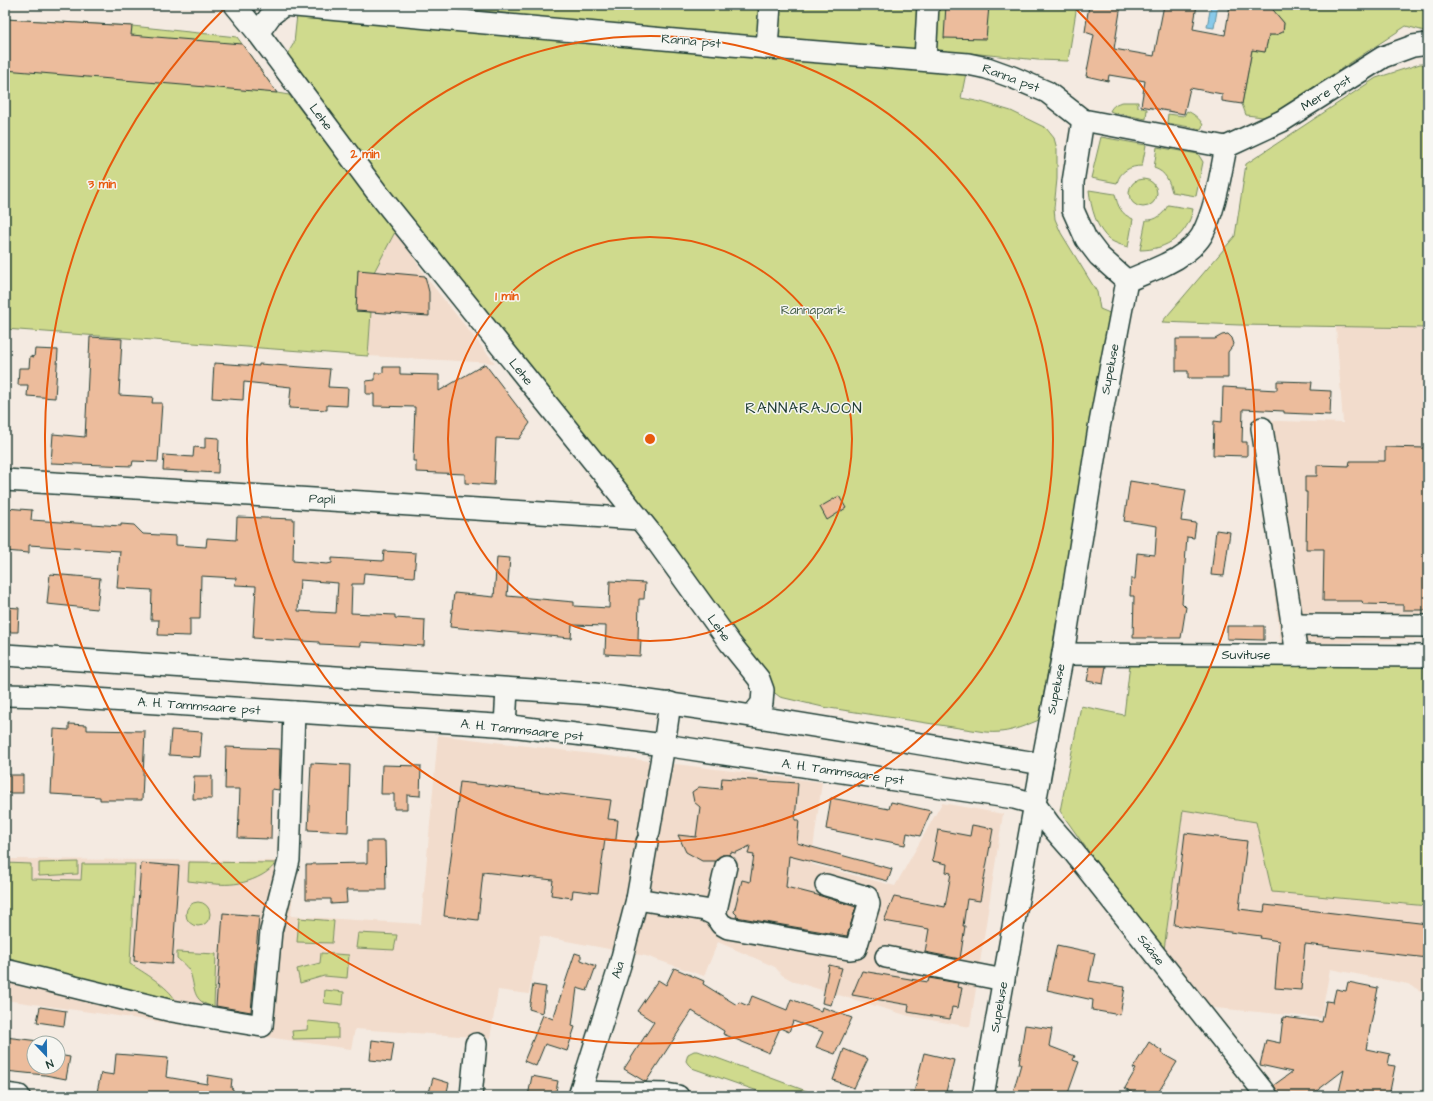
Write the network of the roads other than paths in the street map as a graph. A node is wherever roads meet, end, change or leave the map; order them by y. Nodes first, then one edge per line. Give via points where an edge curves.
1 (235, 5) edge
2 (284, 5) edge
3 (770, 5) edge
4 (928, 5) edge
5 (258, 33) junction
6 (1428, 44) edge
7 (767, 48) junction
8 (925, 60) junction
9 (1083, 120) junction
10 (1226, 147) junction
11 (1127, 281) junction
12 (1262, 428) dead end
13 (5, 480) edge
14 (639, 519) junction
15 (1292, 625) junction
16 (1428, 626) edge
17 (1063, 654) junction
18 (5, 655) edge
19 (1297, 655) junction
20 (1428, 656) edge
21 (507, 689) junction
22 (5, 695) edge
23 (670, 703) junction
24 (294, 712) junction
25 (752, 716) junction
26 (505, 726) junction
27 (664, 746) junction
28 (1042, 764) junction
29 (1034, 804) junction
30 (726, 866) dead end
31 (826, 885) dead end
32 (637, 899) junction
33 (716, 915) junction
34 (886, 957) dead end
35 (5, 970) edge
36 (1004, 980) junction
37 (476, 1044) dead end
38 (5, 1094) edge
39 (580, 1094) edge
40 (18, 1096) edge
41 (471, 1096) edge
42 (678, 1096) edge
43 (984, 1096) edge
44 (1267, 1096) edge

1 - 5 street, Lehe
2 - 5 street via 271,15
2 - 7 street, Ranna pst
3 - 7 street
4 - 8 street
5 - 14 street, Lehe via 402,225
6 - 10 street, Mere pst via 1413,46 1383,57 1282,121
7 - 8 street, Ranna pst
8 - 9 street, Ranna pst via 968,64 1012,77 1047,92
9 - 10 street
9 - 11 street via 1073,182 1073,210 1086,239 1099,256
10 - 11 street via 1213,207 1201,236 1182,254 1166,264
11 - 17 street, Supeluse via 1098,428
12 - 15 street
13 - 14 street, Papli
14 - 25 street, Lehe via 759,679 763,690 762,703
15 - 16 street
15 - 19 street
17 - 19 street, Suvituse
17 - 28 street, Supeluse
18 - 21 street
19 - 20 street, Suvituse
21 - 23 street via 594,694
21 - 26 street
22 - 24 street, A. H. Tammsaare pst
23 - 25 street
23 - 27 street, Aia
24 - 26 street, A. H. Tammsaare pst
24 - 35 street via 288,860 271,930 262,1026 172,1011
25 - 28 street
26 - 27 street, A. H. Tammsaare pst
27 - 29 street, A. H. Tammsaare pst via 1002,796
27 - 32 street, Aia
28 - 29 street, Supeluse
29 - 36 street, Supeluse
29 - 44 street, Sääse
30 - 33 street
31 - 33 street via 867,897 869,904 856,948 849,949 728,928 721,924
32 - 33 street via 706,910
32 - 39 street, Aia via 620,965
34 - 36 street
36 - 43 street, Supeluse
37 - 41 street
38 - 40 street
39 - 42 street

